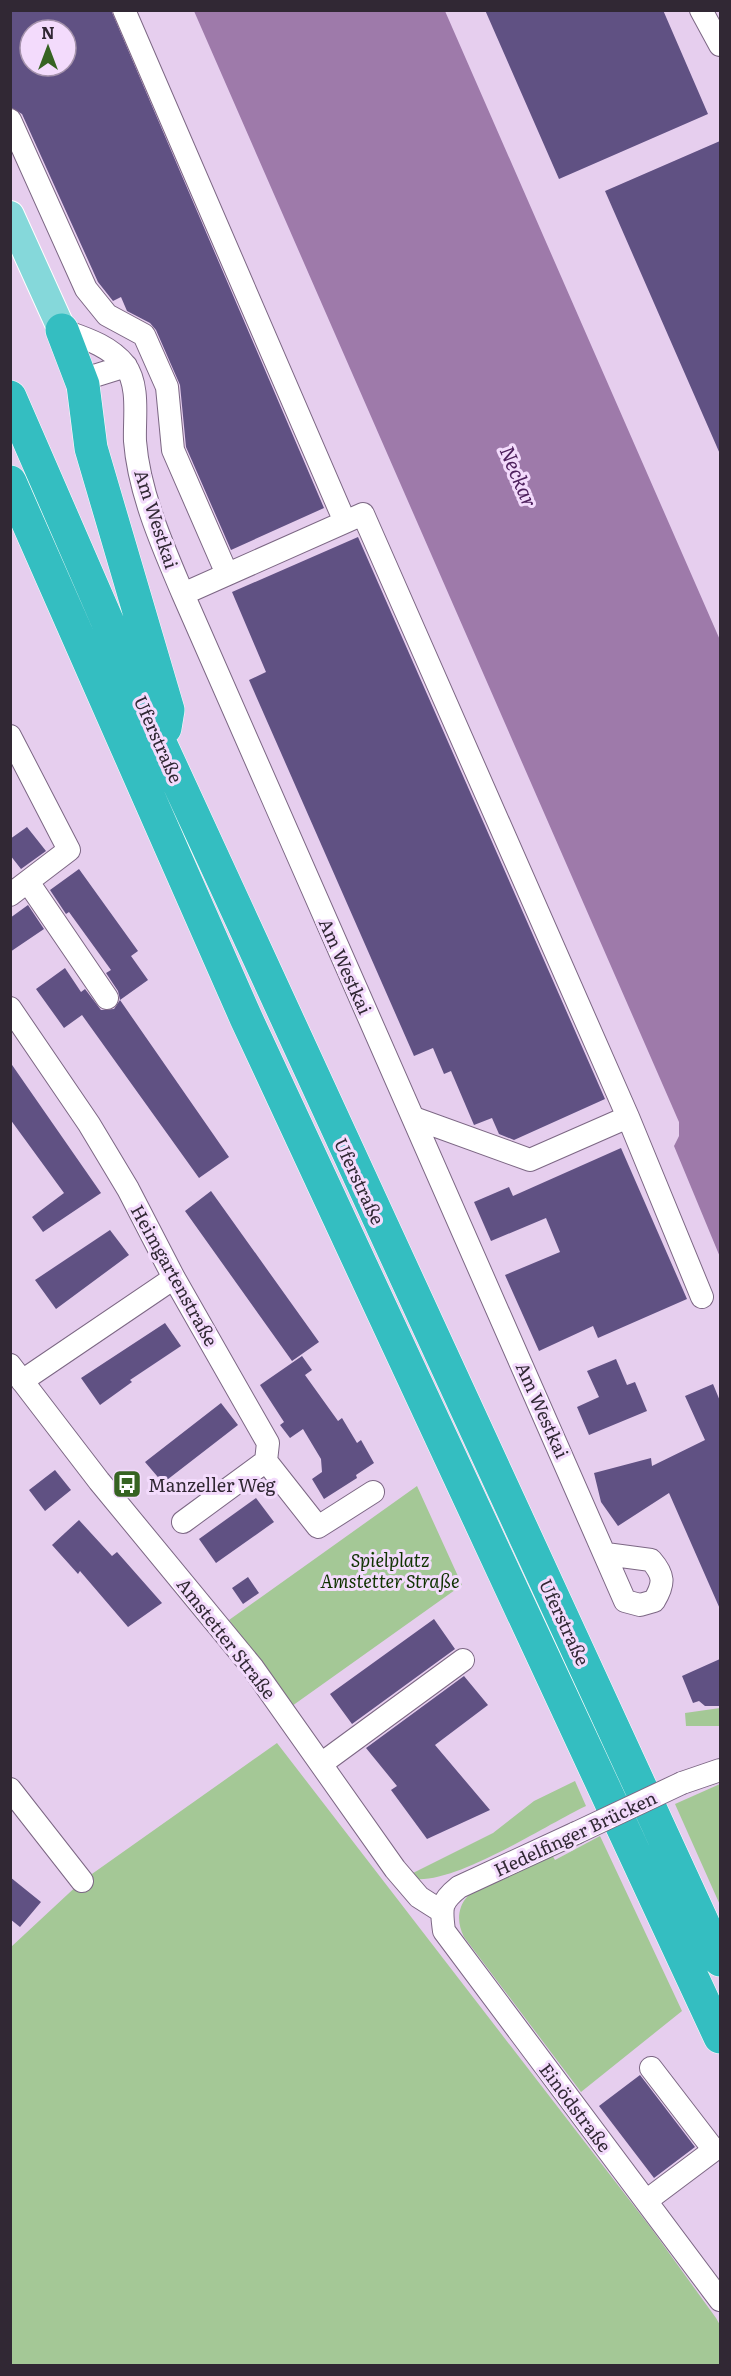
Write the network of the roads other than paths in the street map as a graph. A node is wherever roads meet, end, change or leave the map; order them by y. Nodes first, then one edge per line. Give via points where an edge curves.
1 (124, 10) edge
2 (701, 10) edge
3 (720, 45) edge
4 (10, 120) edge
5 (10, 215) edge
6 (62, 330) junction
7 (126, 366) junction
8 (83, 385) junction
9 (10, 398) edge
10 (10, 482) edge
11 (345, 522) junction
12 (227, 574) junction
13 (183, 594) junction
14 (10, 736) edge
15 (162, 747) junction
16 (19, 889) edge
17 (107, 998) dead end
18 (10, 1008) edge
19 (628, 1117) junction
20 (414, 1118) junction
21 (174, 1278) junction
22 (702, 1297) dead end
23 (16, 1373) edge
24 (266, 1461) junction
25 (373, 1492) dead end
26 (183, 1522) dead end
27 (606, 1554) dead end
28 (463, 1660) dead end
29 (321, 1764) junction
30 (720, 1770) edge
31 (10, 1789) edge
32 (82, 1881) dead end
33 (441, 1911) junction
34 (720, 1960) edge
35 (720, 2037) edge
36 (651, 2068) dead end
37 (646, 2201) junction
38 (720, 2300) edge

1 - 11 street
2 - 3 street
4 - 12 street via 86,288 107,315 144,335 167,387 172,450
5 - 6 main road
6 - 7 street via 91,340
6 - 8 highway
7 - 8 street via 94,376
7 - 13 street, Am Westkai via 134,390 135,443 141,476 165,553
8 - 15 highway via 91,448 168,710
9 - 15 highway, Uferstraße
10 - 35 highway, Uferstraße via 246,1018
11 - 12 street
11 - 19 street via 363,514
12 - 13 street
13 - 20 street, Am Westkai
14 - 16 street via 69,850
15 - 34 highway, Uferstraße
16 - 17 street
18 - 21 street, Heimgartenstraße via 123,1180
19 - 20 street via 530,1160
19 - 22 street
20 - 27 street, Am Westkai
21 - 23 street
21 - 24 street, Heimgartenstraße via 256,1419 268,1443
23 - 29 street, Amstetter Straße via 253,1668
24 - 25 street via 318,1527
24 - 26 street
28 - 29 street
29 - 33 street, Amstetter Straße via 404,1880 419,1897
30 - 33 street, Hedelfinger Brücken, bridge via 682,1783 459,1887 446,1897
31 - 32 street
33 - 37 street, Einödstraße via 444,1931
36 - 37 street via 714,2150
37 - 38 street, Einödstraße

